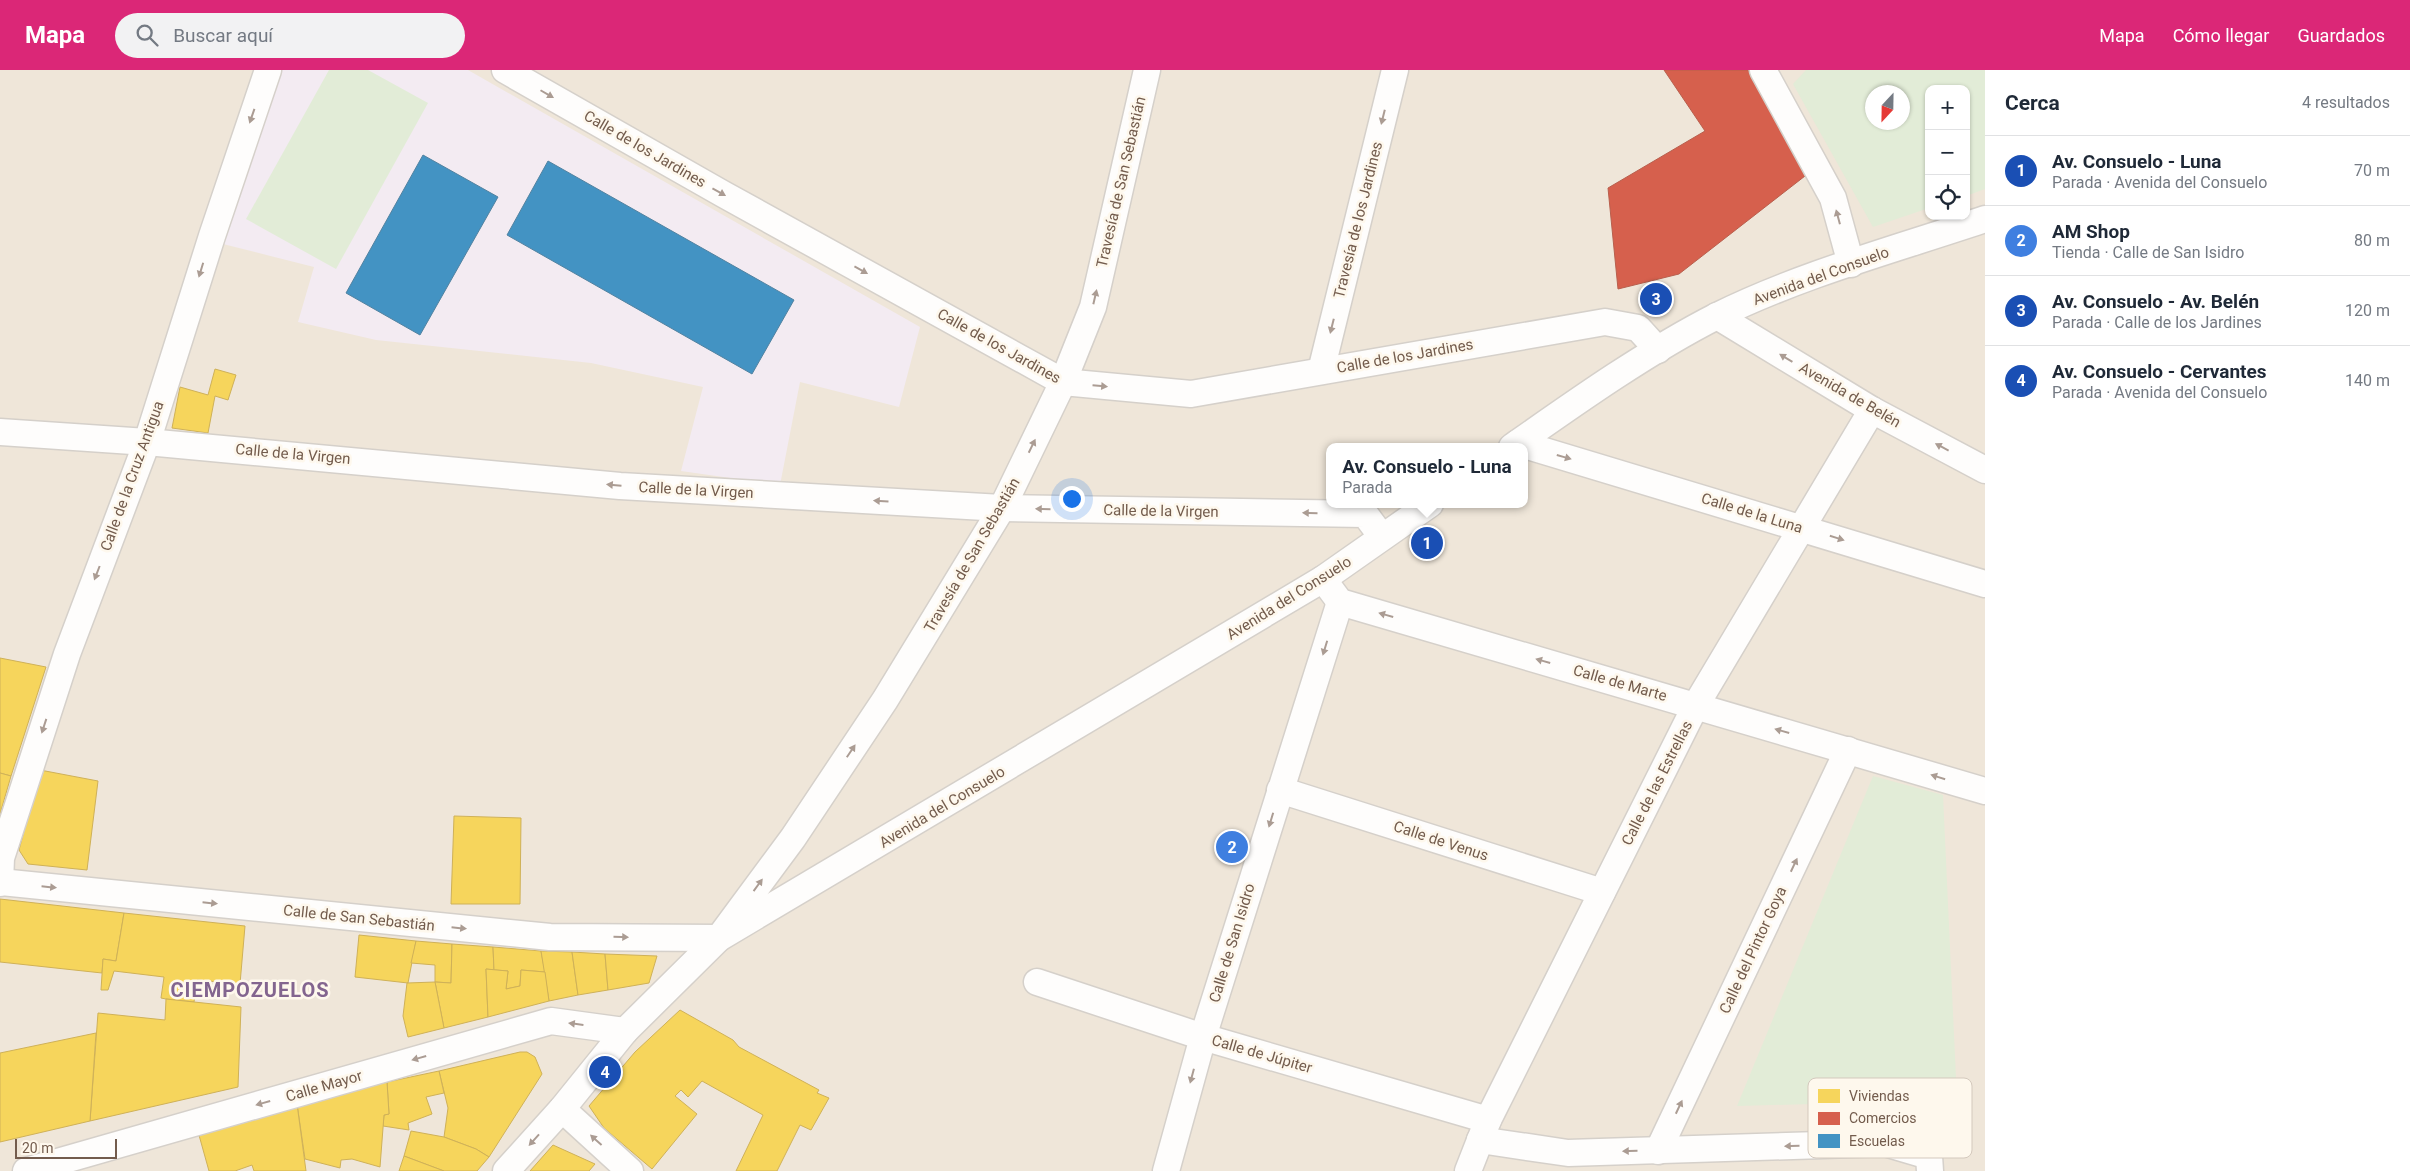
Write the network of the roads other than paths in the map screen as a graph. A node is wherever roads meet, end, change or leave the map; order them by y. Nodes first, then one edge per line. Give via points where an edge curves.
1 (268, 70) edge
2 (505, 70) edge
3 (1147, 70) edge
4 (1395, 70) edge
5 (1774, 75) edge
6 (1985, 219) edge
7 (1851, 264) junction
8 (1718, 316) junction
9 (1658, 350) junction
10 (1320, 371) junction
11 (1063, 382) junction
12 (1872, 410) junction
13 (0, 432) edge
14 (147, 442) junction
15 (1518, 443) edge
16 (1528, 449) edge
17 (1985, 470) edge
18 (1002, 508) junction
19 (1424, 508) edge
20 (1801, 527) junction
21 (1382, 537) junction
22 (1323, 579) junction
23 (1985, 584) edge
24 (1340, 602) junction
25 (1696, 705) junction
26 (1848, 750) junction
27 (1280, 790) junction
28 (1985, 791) edge
29 (0, 882) edge
30 (1602, 892) junction
31 (719, 938) junction
32 (1037, 982) dead end
33 (625, 1031) junction
34 (1203, 1037) junction
35 (562, 1109) junction
36 (1484, 1130) junction
37 (1808, 1146) edge
38 (1658, 1151) junction
39 (1929, 1158) edge
40 (26, 1171) edge
41 (506, 1171) edge
42 (630, 1171) edge
43 (1166, 1171) edge
44 (1468, 1171) edge
45 (1930, 1171) edge

1 -> 14 street, Calle de la Cruz Antigua
2 -> 11 street, Calle de los Jardines
11 -> 3 street, Travesía de San Sebastián via 1093,307
4 -> 10 street, Travesía de los Jardines
7 -> 5 street via 1833,198
6 - 7 street, Avenida del Consuelo
7 - 8 street, Avenida del Consuelo via 1784,286
8 - 9 street, Avenida del Consuelo
12 -> 8 street, Avenida de Belén
9 - 10 street, Calle de los Jardines via 1638,328 1605,322
9 - 15 street, Avenida del Consuelo
11 -> 10 street, Calle de los Jardines via 1191,394
18 -> 11 street, Travesía de San Sebastián
17 -> 12 street, Avenida de Belén
12 - 20 street, Calle de las Estrellas
13 - 14 street, Calle de la Virgen
18 -> 14 street, Calle de la Virgen via 620,486
14 -> 29 street, Calle de la Cruz Antigua via 67,654 1,858
16 -> 20 street, Calle de la Luna
21 -> 18 street, Calle de la Virgen via 1365,514
31 -> 18 street, Travesía de San Sebastián via 793,838 885,700
19 - 21 street, Avenida del Consuelo
20 -> 23 street, Calle de la Luna
20 - 25 street, Calle de las Estrellas
21 - 22 street, Avenida del Consuelo
22 - 24 street
22 - 31 street, Avenida del Consuelo
25 -> 24 street, Calle de Marte
24 -> 27 street, Calle de San Isidro
26 -> 25 street, Calle de Marte
25 - 30 street, Calle de las Estrellas
28 -> 26 street, Calle de Marte
38 -> 26 street, Calle del Pintor Goya
27 - 30 street, Calle de Venus
27 -> 34 street, Calle de San Isidro
29 -> 31 street, Calle de San Sebastián via 550,937
30 - 36 street, Calle de las Estrellas
31 - 33 street, Avenida del Consuelo
32 - 34 street, Calle de Júpiter
33 - 35 street, Avenida del Consuelo
33 -> 40 street, Calle Mayor via 551,1021
34 - 36 street, Calle de Júpiter
34 -> 43 street, Calle de San Isidro
35 -> 41 street, Avenida del Consuelo
42 -> 35 street
38 -> 36 street via 1568,1152
36 - 44 street, Calle de las Estrellas
37 -> 38 street
45 -> 39 street

